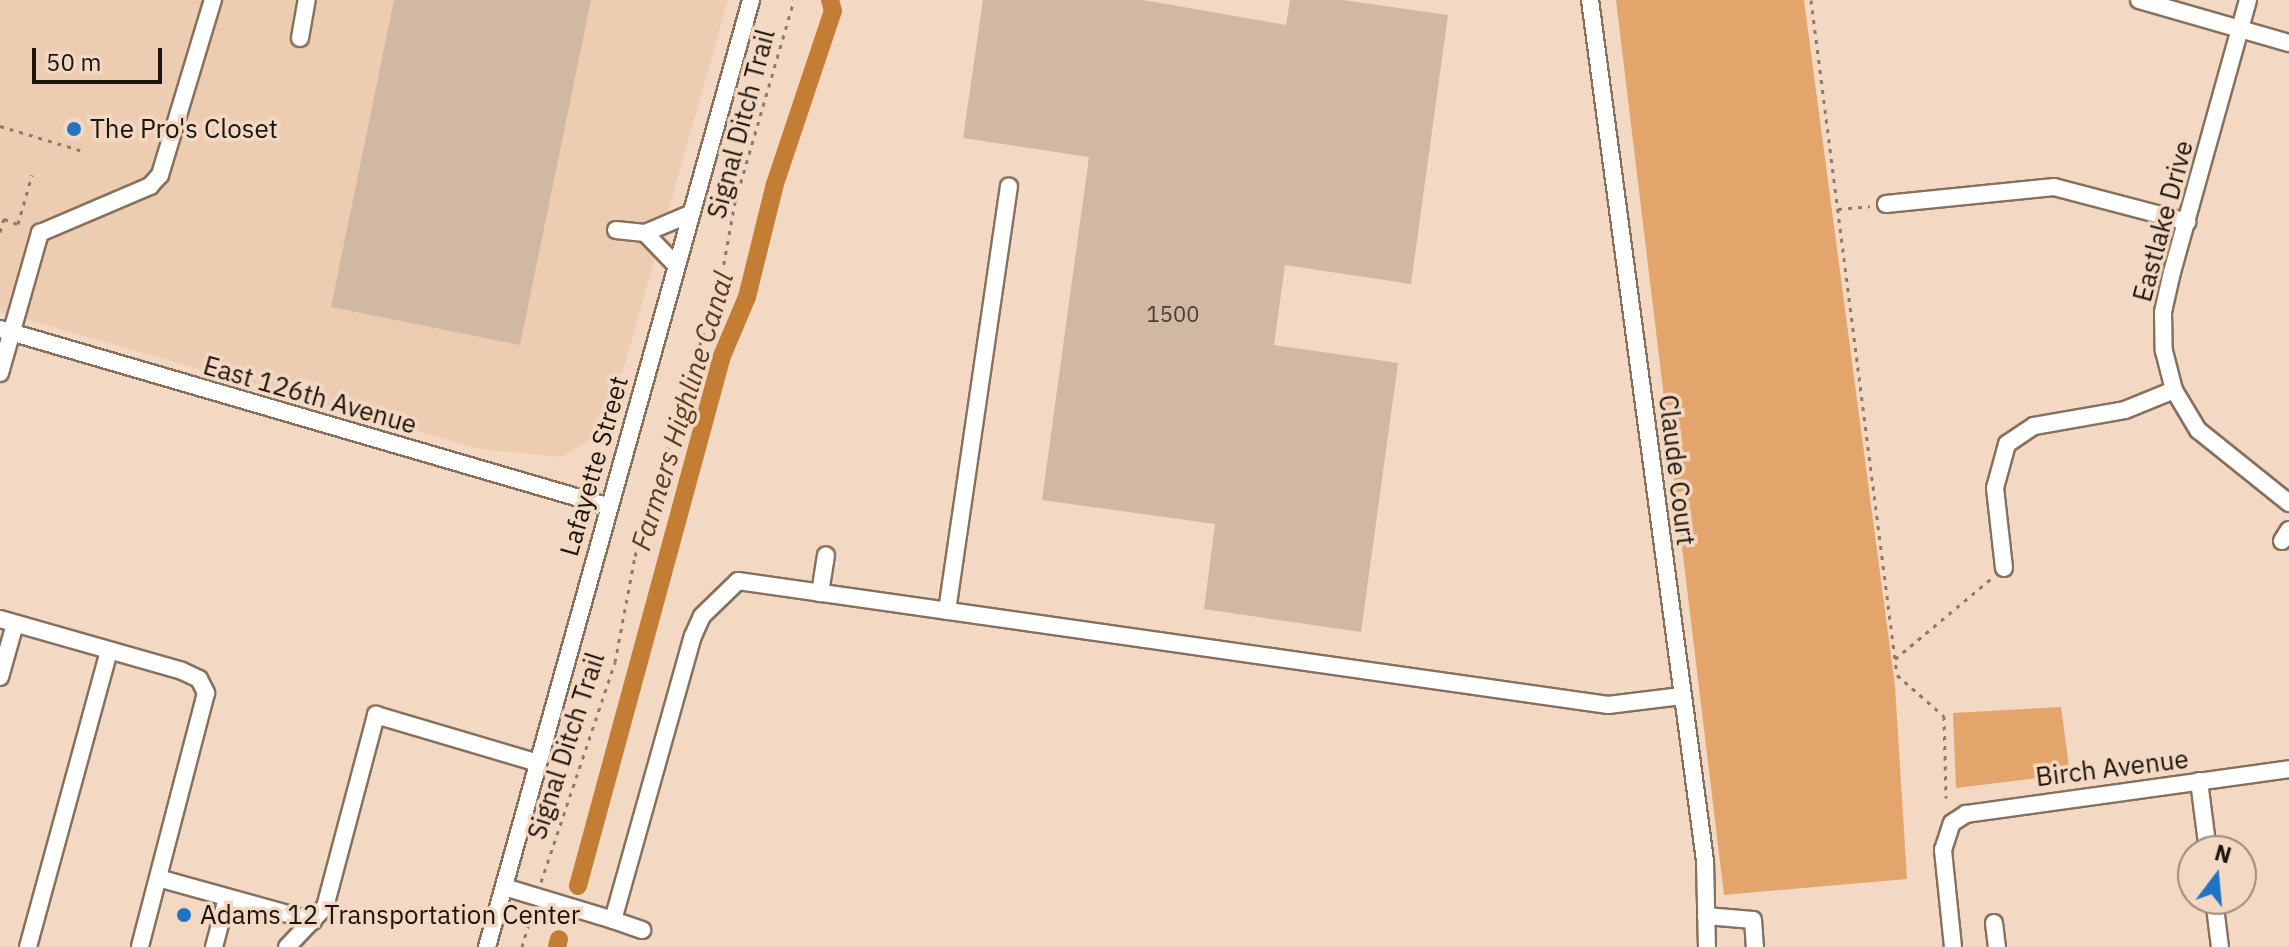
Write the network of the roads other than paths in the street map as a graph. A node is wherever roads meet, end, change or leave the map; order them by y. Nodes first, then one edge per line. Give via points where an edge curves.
1 (213, 0) edge
2 (307, 0) edge
3 (751, 0) edge
4 (1590, 0) edge
5 (2139, 0) edge
6 (2248, 0) edge
7 (2240, 28) junction
8 (300, 38) dead end
9 (2289, 43) edge
10 (1009, 186) dead end
11 (1886, 204) road end
12 (690, 214) junction
13 (2187, 222) junction
14 (616, 230) dead end
15 (645, 233) junction
16 (676, 265) junction
17 (6, 331) edge
18 (0, 373) edge
19 (2174, 390) junction
20 (2289, 503) edge
21 (607, 506) junction
22 (826, 555) dead end
23 (2004, 568) road end
24 (820, 593) junction
25 (947, 611) junction
26 (8, 622) edge
27 (109, 651) junction
28 (0, 677) edge
29 (1681, 696) junction
30 (538, 763) junction
31 (2289, 769) edge
32 (2199, 781) junction
33 (2206, 835) edge
34 (158, 878) junction
35 (504, 887) junction
36 (227, 898) junction
37 (2216, 915) edge
38 (1706, 916) junction
39 (613, 920) junction
40 (313, 921) junction
41 (1994, 923) dead end
42 (642, 930) dead end
43 (28, 947) edge
44 (140, 947) edge
45 (214, 947) edge
46 (287, 947) edge
47 (487, 947) edge
48 (1707, 947) edge
49 (1755, 947) edge
50 (1953, 947) edge
51 (1997, 947) edge
52 (2220, 947) edge

1 - 17 street via 160,175 150,186 40,233
2 - 8 street
3 - 12 street, Lafayette Street
4 - 29 street, Claude Court
5 - 7 street
6 - 7 street, Eastlake Drive
7 - 9 street
7 - 13 street, Eastlake Drive
10 - 25 street
11 - 13 street via 2054,187
12 - 15 street
12 - 16 street, Lafayette Street
13 - 19 street, Eastlake Drive via 2162,325
14 - 15 street
15 - 16 street
16 - 21 street, Lafayette Street
17 - 18 street
17 - 21 street, East 126th Avenue
19 - 20 street, Eastlake Drive via 2207,438
19 - 23 street via 2125,410 2034,426 2007,444 1995,488
21 - 30 street, Lafayette Street
22 - 24 street
24 - 25 street
24 - 39 street via 738,581 702,616
25 - 29 street via 1608,705
26 - 27 street
26 - 28 street
27 - 34 street via 191,675 206,693
27 - 43 street
29 - 38 street, Claude Court via 1705,861
30 - 35 street, Lafayette Street
30 - 40 street via 376,715 325,907
31 - 32 street, Birch Avenue
32 - 33 street
32 - 50 street, Birch Avenue via 1978,810 1948,830 1943,861
34 - 36 street
34 - 44 street
35 - 39 street
35 - 47 street, Lafayette Street
36 - 40 street
36 - 45 street
37 - 52 street
38 - 48 street, Claude Court
38 - 49 street via 1753,920
39 - 42 street
40 - 46 street
41 - 51 street

